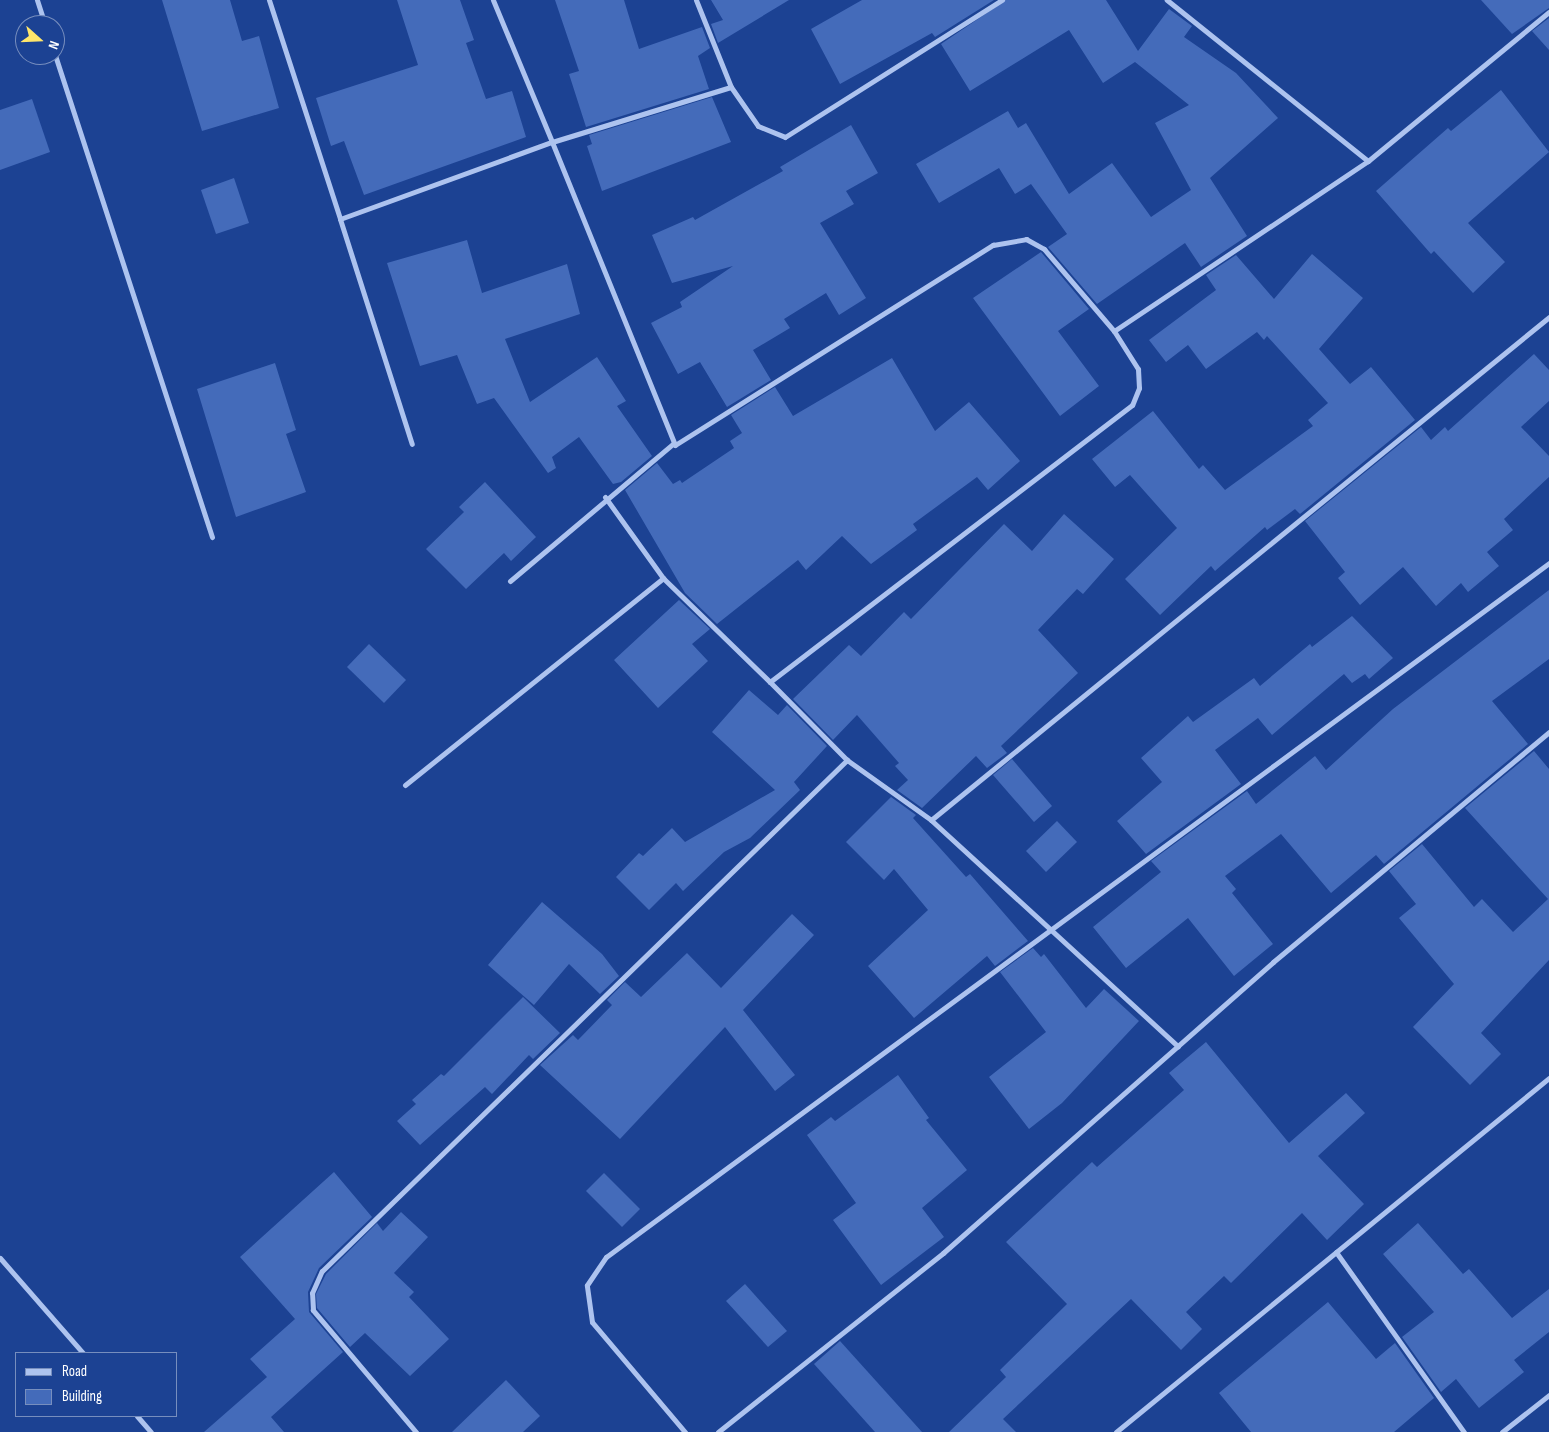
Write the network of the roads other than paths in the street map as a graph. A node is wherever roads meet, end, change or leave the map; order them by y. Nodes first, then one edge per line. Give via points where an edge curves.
1 (37, 0) edge
2 (270, 0) edge
3 (493, 0) edge
4 (696, 0) edge
5 (1002, 0) edge
6 (1167, 0) edge
7 (1549, 12) edge
8 (42, 15) edge
9 (58, 65) edge
10 (732, 87) junction
11 (552, 142) junction
12 (1368, 161) junction
13 (340, 219) junction
14 (1549, 317) edge
15 (1114, 331) junction
16 (674, 443) junction
17 (412, 444) dead end
18 (605, 497) junction
19 (212, 537) dead end
20 (1549, 563) edge
21 (663, 578) junction
22 (510, 581) dead end
23 (770, 682) junction
24 (1549, 732) edge
25 (847, 760) junction
26 (405, 785) dead end
27 (931, 820) junction
28 (1049, 927) junction
29 (1178, 1046) junction
30 (1549, 1078) edge
31 (1336, 1252) junction
32 (0, 1258) edge
33 (82, 1352) edge
34 (1549, 1394) edge
35 (138, 1417) edge
36 (151, 1432) edge
37 (416, 1432) edge
38 (685, 1432) edge
39 (718, 1432) edge
40 (1116, 1432) edge
41 (1464, 1432) edge
42 (1502, 1432) edge

1 - 8 street
2 - 13 street
3 - 11 street
4 - 10 street
5 - 10 street via 785,137 758,126
6 - 12 street
7 - 12 street
9 - 19 street
10 - 11 street
11 - 13 street
11 - 16 street
12 - 15 street
13 - 17 street
14 - 27 street
15 - 16 street via 1044,249 1026,239 993,245
15 - 23 street via 1138,369 1139,388 1132,405
16 - 18 street
18 - 21 street
18 - 22 street
20 - 28 street
21 - 23 street
21 - 26 street
23 - 25 street
24 - 29 street
25 - 27 street
25 - 37 street via 322,1270 312,1293 313,1310
27 - 28 street
28 - 29 street
28 - 38 street via 606,1257 587,1285 592,1322
29 - 39 street via 943,1253
30 - 31 street
31 - 40 street
31 - 41 street
32 - 33 street
34 - 42 street
35 - 36 street

